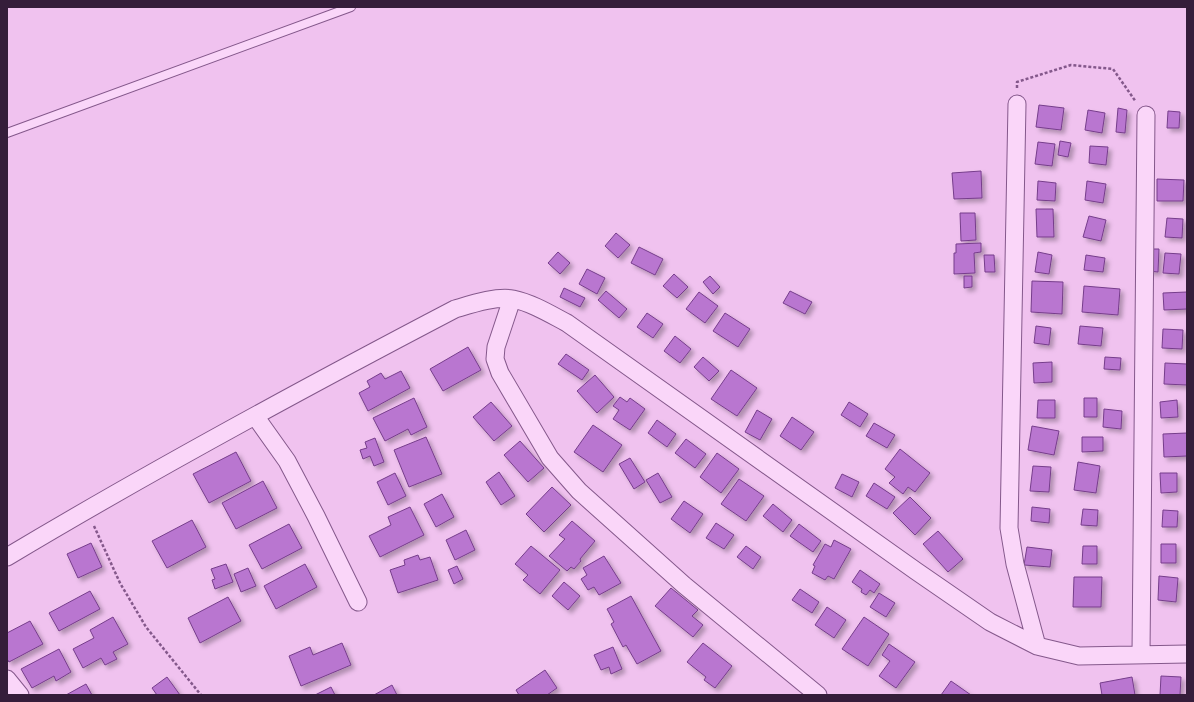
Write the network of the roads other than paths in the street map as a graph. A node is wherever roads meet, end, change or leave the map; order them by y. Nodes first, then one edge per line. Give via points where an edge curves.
1 (351, 7) edge
2 (1017, 104) road end
3 (1146, 115) road end
4 (7, 133) edge
5 (512, 299) junction
6 (255, 416) junction
7 (7, 557) edge
8 (358, 602) dead end
9 (1037, 646) junction
10 (1141, 654) junction
11 (1187, 654) edge
12 (7, 679) edge
13 (20, 695) edge
14 (818, 695) edge

1 - 4 lane
2 - 9 street via 1009,528 1015,564
3 - 10 street
5 - 6 street via 485,300 455,308
5 - 9 street via 534,306 568,323 984,618
5 - 14 street via 496,348 495,359 500,373 550,458 579,491 678,580
6 - 7 street
6 - 8 street via 287,461
9 - 10 street via 1079,656
10 - 11 street
12 - 13 street

